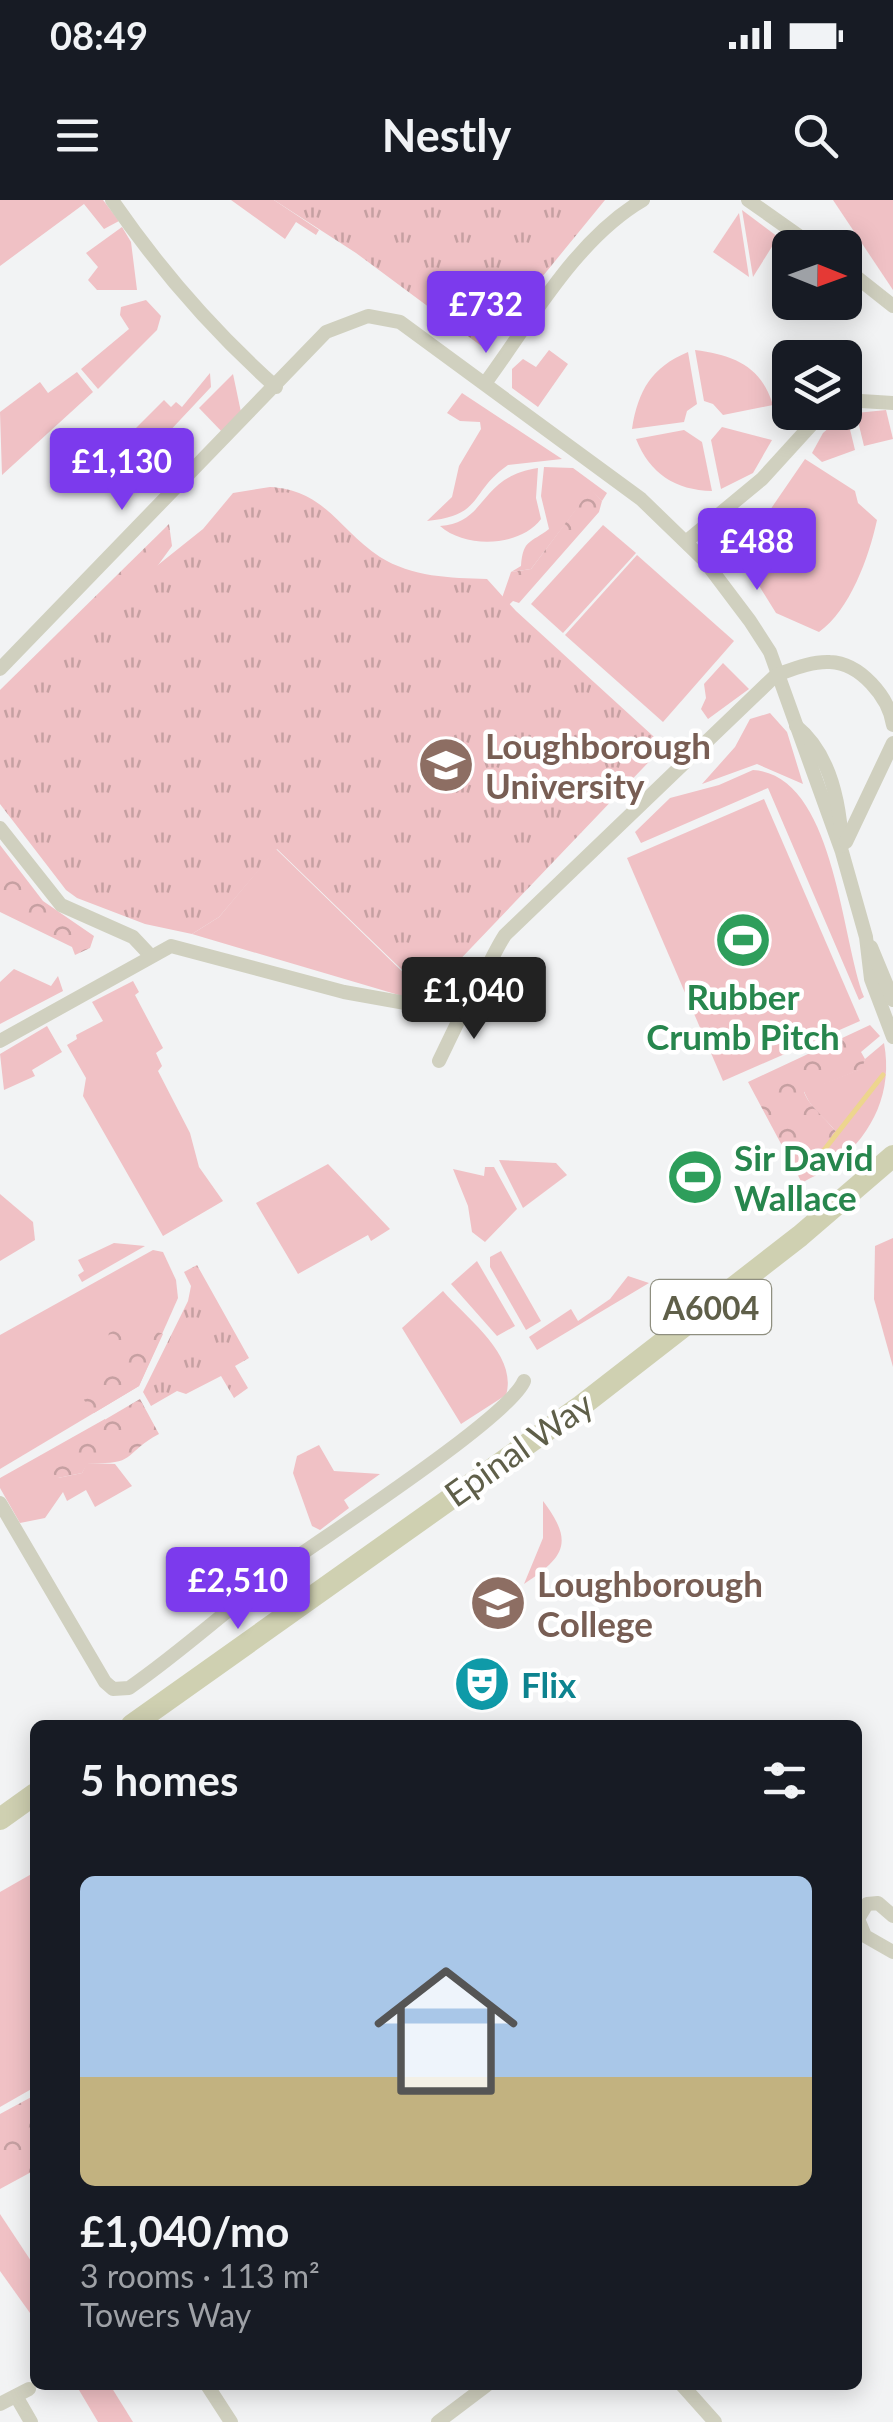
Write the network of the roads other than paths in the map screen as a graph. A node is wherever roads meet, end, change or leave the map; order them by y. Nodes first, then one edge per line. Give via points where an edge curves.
1 (112, 200) edge
2 (642, 200) edge
3 (748, 200) edge
4 (790, 230) edge
5 (862, 281) edge
6 (893, 306) edge
7 (486, 382) junction
8 (276, 386) junction
9 (862, 401) edge
10 (893, 402) edge
11 (806, 430) edge
12 (686, 541) junction
13 (0, 669) edge
14 (776, 674) junction
15 (893, 725) edge
16 (893, 743) edge
17 (0, 828) edge
18 (842, 852) junction
19 (866, 938) junction
20 (149, 954) junction
21 (893, 1000) edge
22 (466, 1005) junction
23 (893, 1037) edge
24 (0, 1041) edge
25 (439, 1060) dead end
26 (893, 1156) edge
27 (524, 1381) dead end
28 (0, 1503) edge
29 (139, 1720) edge
30 (30, 1798) edge
31 (0, 1819) edge
32 (862, 1912) edge
33 (893, 1916) edge
34 (862, 1929) edge
35 (893, 1952) edge
36 (211, 2390) edge
37 (480, 2390) edge
38 (686, 2390) edge
39 (0, 2404) edge
40 (32, 2422) edge
41 (232, 2422) edge
42 (438, 2422) edge
43 (715, 2422) edge

1 - 8 street via 171,282
2 - 7 street via 564,275
3 - 4 street
5 - 6 street
7 - 8 street via 400,322 368,316 326,332
7 - 12 street via 640,498
8 - 13 street
9 - 10 street
11 - 12 street via 762,479
12 - 14 street via 750,620
14 - 15 street via 840,663 877,690
14 - 18 street via 796,726 824,759
14 - 22 street via 505,935
16 - 18 street
17 - 20 street via 61,905 133,938
18 - 19 street
19 - 21 street
19 - 23 street via 870,979
20 - 22 street via 179,948 344,992 455,1012
20 - 24 street
22 - 25 street
26 - 29 main road, Epinal Way / A6004 via 581,1406
27 - 28 street via 520,1392 129,1688 104,1682
30 - 31 main road
32 - 33 street via 878,1903
34 - 35 street
36 - 41 street
37 - 42 street
38 - 43 street
39 - 40 street via 22,2392

